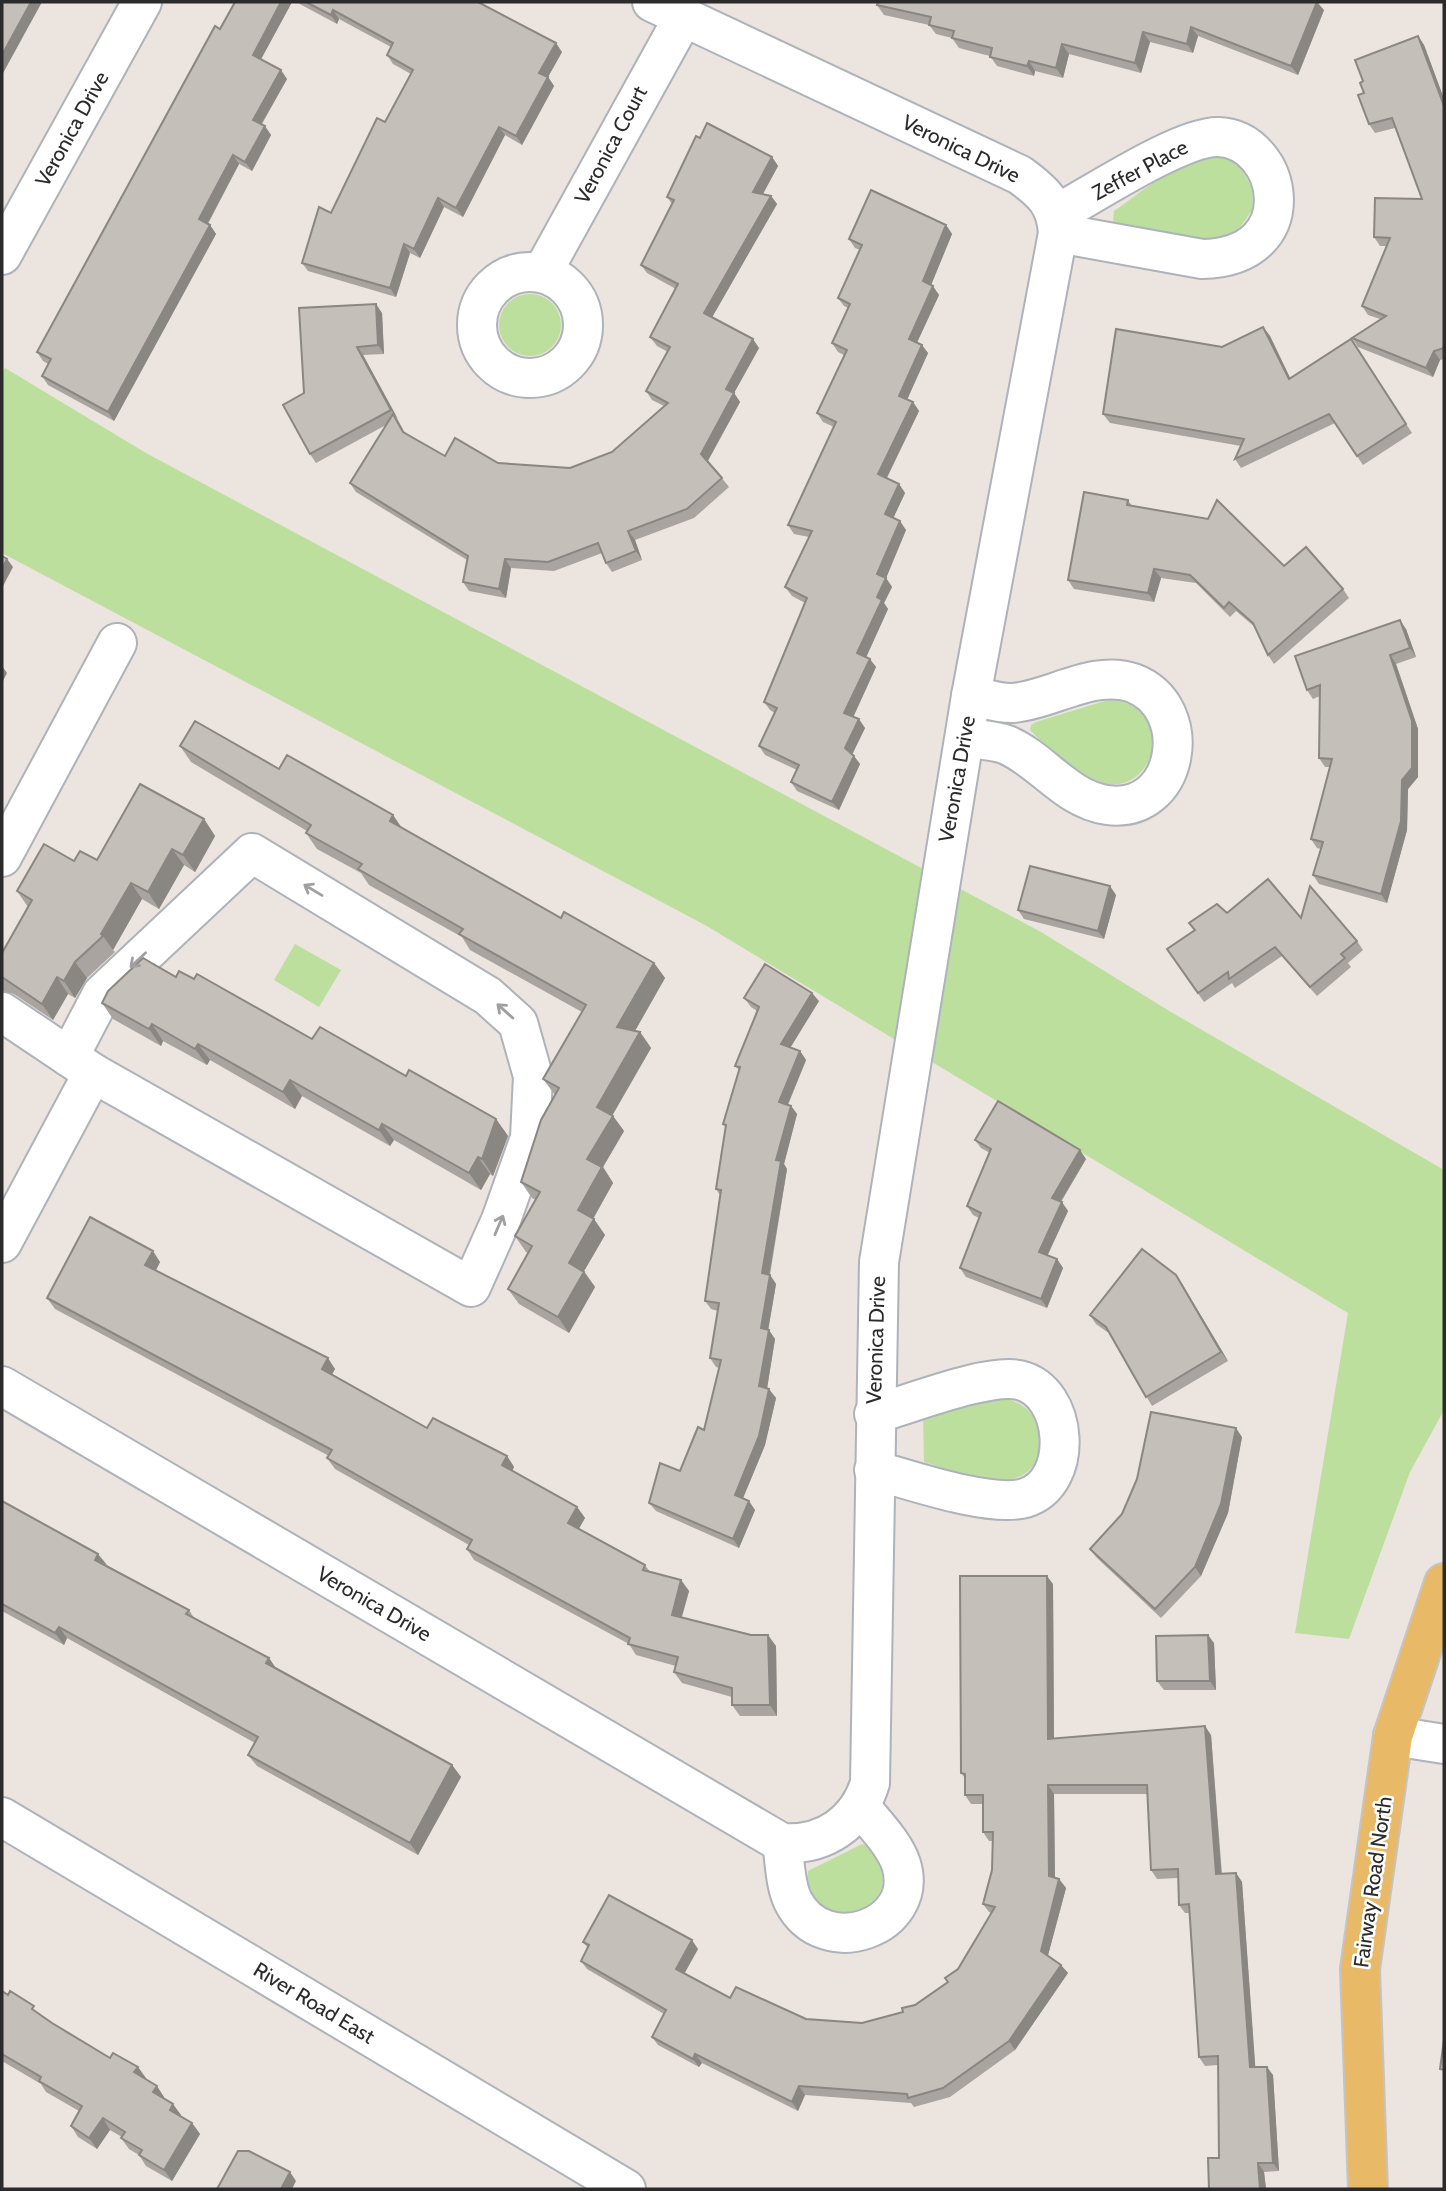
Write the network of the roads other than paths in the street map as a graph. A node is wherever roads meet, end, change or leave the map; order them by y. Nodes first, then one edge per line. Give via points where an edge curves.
1 (142, 2) edge
2 (668, 10) edge
3 (1057, 223) junction
4 (2, 255) edge
5 (542, 273) dead end
6 (117, 643) dead end
7 (971, 696) junction
8 (965, 738) junction
9 (2, 857) edge
10 (2, 1012) edge
11 (81, 1065) junction
12 (2, 1243) edge
13 (2, 1386) edge
14 (874, 1414) junction
15 (874, 1470) junction
16 (1444, 1583) edge
17 (1393, 1736) junction
18 (1444, 1744) edge
19 (861, 1807) junction
20 (2, 1817) edge
21 (782, 1843) junction
22 (626, 2189) edge
23 (1368, 2189) edge

1 - 4 street, Veronica Drive
2 - 3 street, Veronica Drive via 1020,175 1042,192
2 - 5 street, Veronica Court
3 - 3 street, Zeffer Place via 1202,259 1223,259 1241,253 1267,231 1274,198 1262,163 1235,141 1219,137 1186,144
3 - 7 street, Veronica Drive
6 - 9 street
7 - 8 street, Veronica Drive
7 - 8 street via 1013,703 1100,682 1129,682 1146,689 1165,709 1174,734 1173,753 1169,769 1151,795 1108,805 1072,791 1007,745
8 - 14 street, Veronica Drive via 879,1262
10 - 11 street
11 -> 11 street via 471,1287 530,1138 533,1076 519,1023 488,996 253,853 102,994
11 - 12 street
13 - 21 street, Veronica Drive
14 - 15 street, Veronica Drive
14 - 15 street via 995,1381 1019,1380 1039,1391 1049,1404 1060,1441 1049,1481 1033,1495 1018,1500 989,1499
15 - 19 street, Veronica Drive via 870,1783
16 - 17 main road, Fairway Road North
17 - 18 street
17 - 23 main road, Fairway Road North via 1360,1969
19 - 21 street via 827,1836
19 - 21 street via 897,1854 903,1873 892,1912 874,1926 837,1934 805,1918 790,1895
20 - 22 street, River Road East

